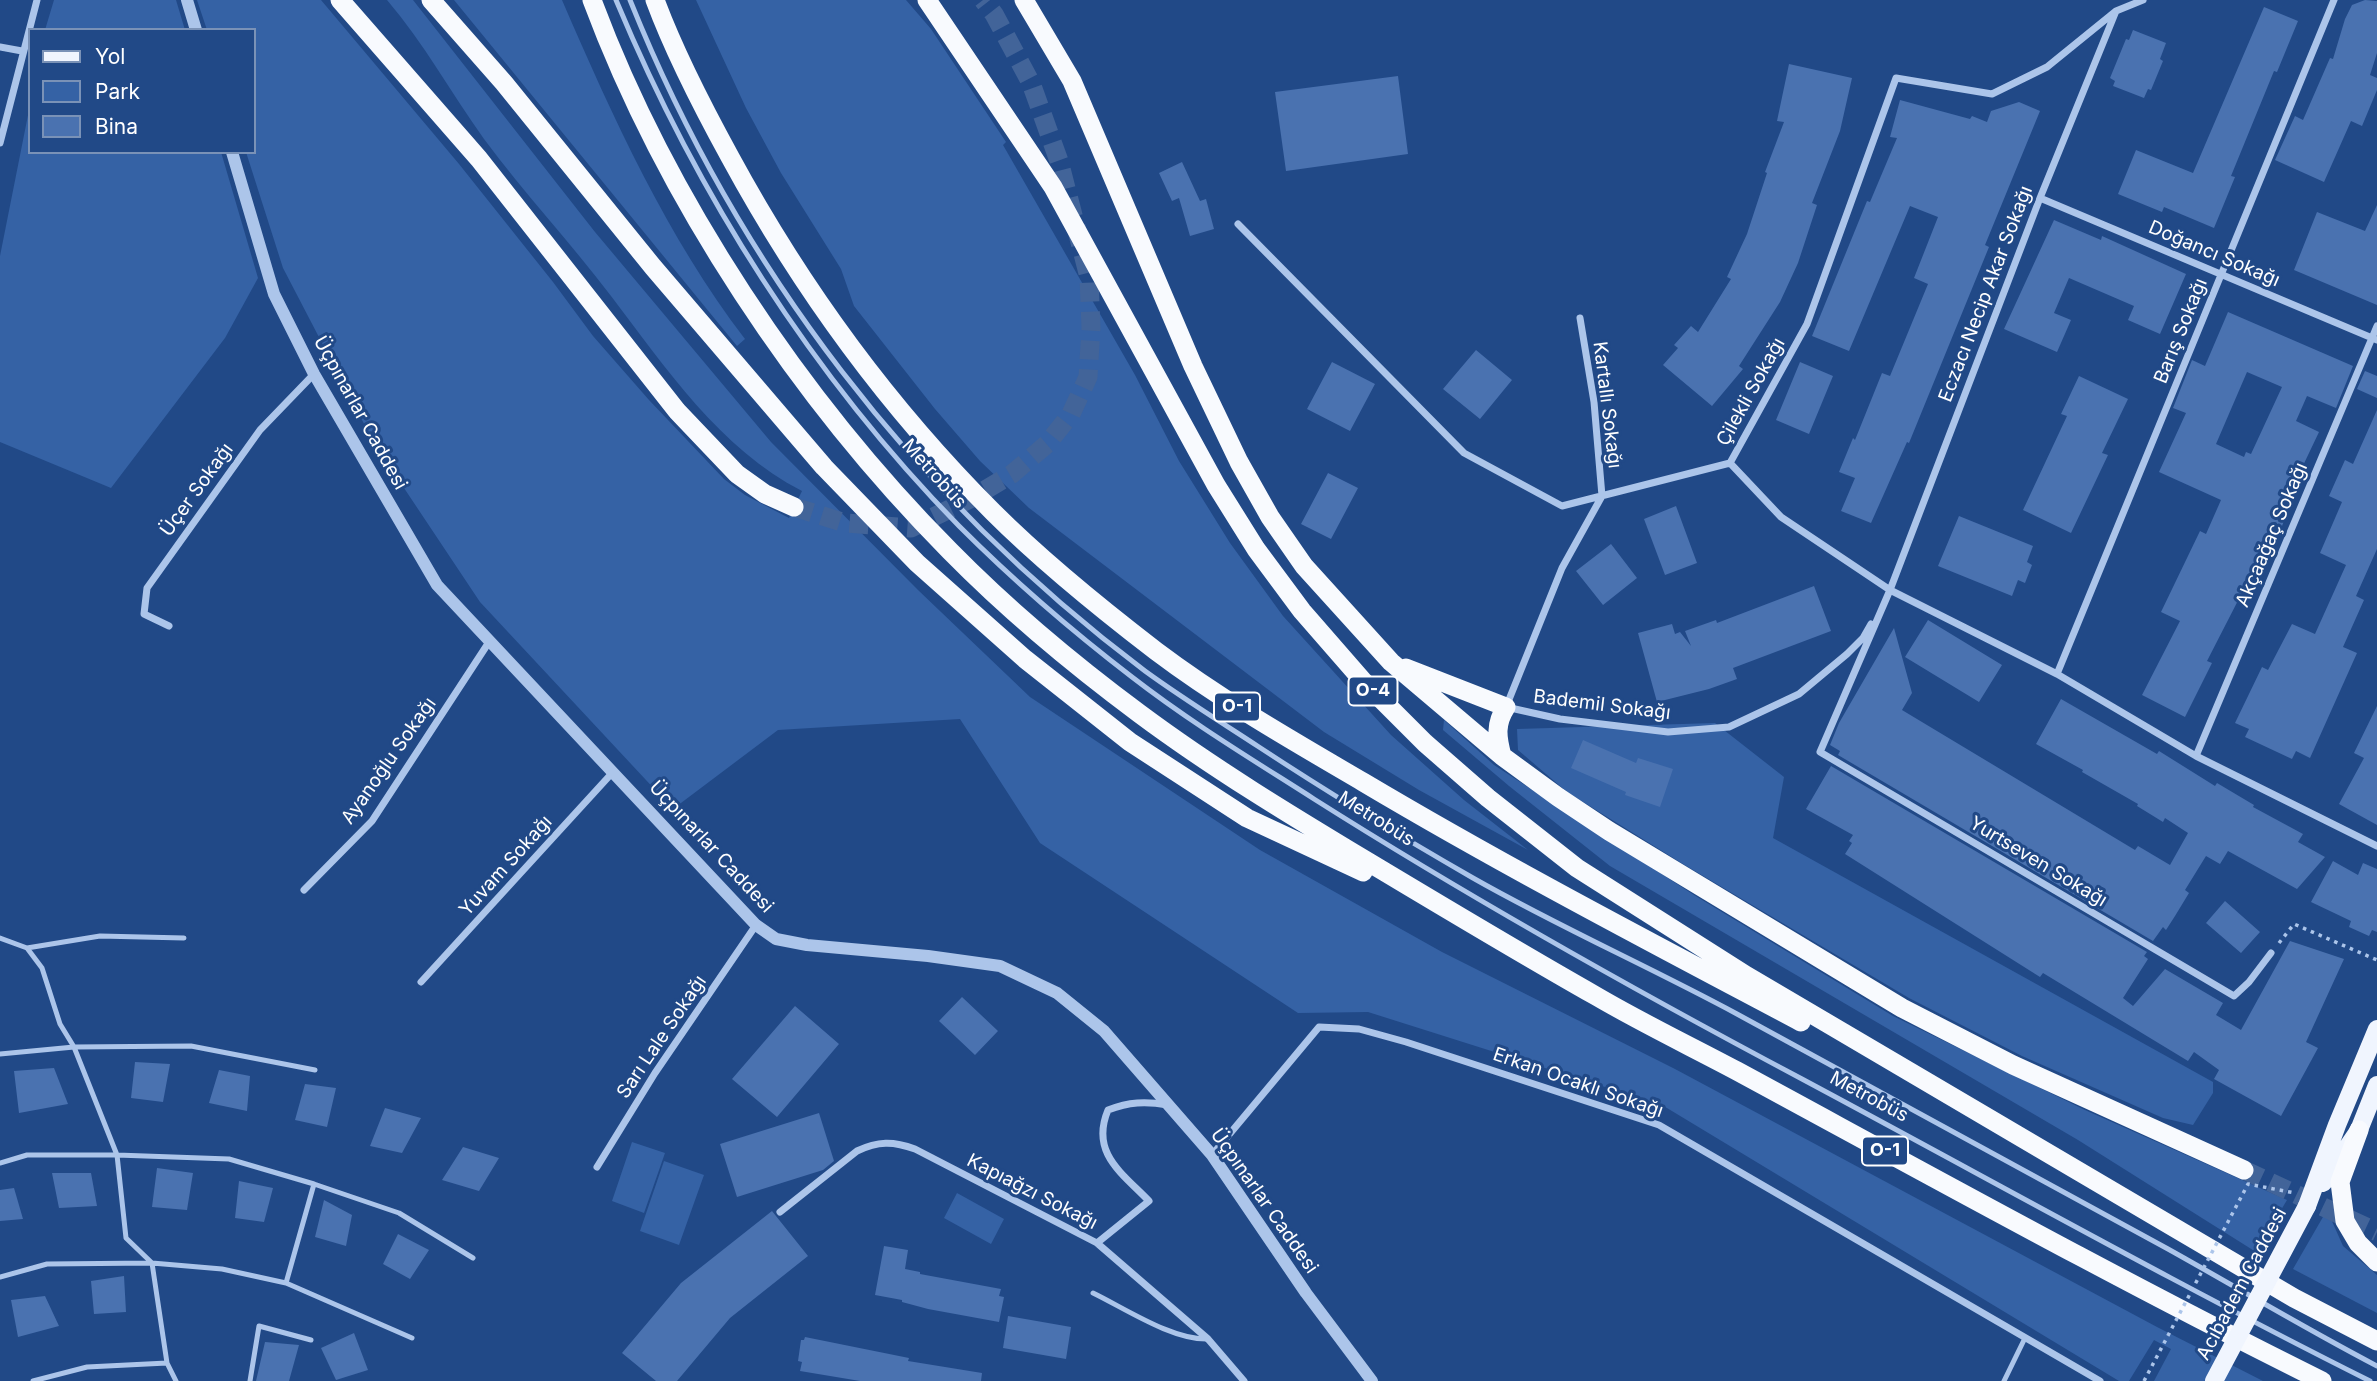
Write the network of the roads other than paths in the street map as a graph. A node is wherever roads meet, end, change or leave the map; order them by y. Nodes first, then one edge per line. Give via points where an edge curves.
1 (37, 0) edge
2 (187, 0) edge
3 (340, 0) edge
4 (431, 0) edge
5 (592, 0) edge
6 (616, 0) edge
7 (631, 0) edge
8 (655, 0) edge
9 (927, 0) edge
10 (1024, 0) edge
11 (2143, 0) edge
12 (2334, 0) edge
13 (2116, 11) junction
14 (29, 28) edge
15 (195, 28) edge
16 (28, 31) edge
17 (0, 47) edge
18 (22, 51) junction
19 (0, 143) edge
20 (233, 154) edge
21 (2039, 198) junction
22 (1238, 224) dead end
23 (2221, 274) junction
24 (1580, 318) dead end
25 (2377, 326) edge
26 (2374, 339) edge
27 (314, 374) junction
28 (1730, 463) junction
29 (1601, 496) junction
30 (794, 507) tunnel mouth
31 (1890, 590) junction
32 (169, 626) dead end
33 (489, 642) junction
34 (1391, 662) junction
35 (2057, 674) junction
36 (1506, 707) junction
37 (1502, 756) junction
38 (2196, 756) junction
39 (614, 771) junction
40 (2377, 846) edge
41 (304, 890) dead end
42 (1453, 914) junction
43 (756, 925) junction
44 (0, 938) edge
45 (184, 938) dead end
46 (27, 948) junction
47 (2271, 953) road end
48 (421, 982) dead end
49 (2377, 1030) edge
50 (74, 1047) junction
51 (0, 1054) edge
52 (315, 1070) dead end
53 (2377, 1085) edge
54 (1168, 1106) junction
55 (2359, 1130) junction
56 (117, 1154) junction
57 (1212, 1155) junction
58 (2052, 1155) junction
59 (0, 1163) edge
60 (597, 1167) dead end
61 (2244, 1170) tunnel mouth
62 (314, 1184) junction
63 (2302, 1200) junction
64 (780, 1212) dead end
65 (1097, 1243) junction
66 (473, 1258) dead end
67 (2377, 1262) edge
68 (152, 1263) junction
69 (0, 1277) edge
70 (286, 1283) junction
71 (1093, 1293) dead end
72 (412, 1338) dead end
73 (2025, 1338) junction
74 (311, 1339) dead end
75 (1208, 1339) junction
76 (2377, 1341) edge
77 (167, 1363) junction
78 (2377, 1366) edge
79 (33, 1381) edge
80 (176, 1381) edge
81 (250, 1381) edge
82 (1244, 1381) edge
83 (1373, 1381) edge
84 (2004, 1381) edge
85 (2100, 1381) edge
86 (2214, 1381) edge
87 (2322, 1381) edge
88 (2370, 1381) edge

1 - 14 street
2 - 15 street
3 - 30 highway via 479,159 677,411 737,474
4 - 42 highway via 815,456 917,563 1025,659 1130,742 1247,818
5 - 42 highway, O-1 via 646,123 743,294 876,470 951,553 1140,714 1260,797
6 - 88 lane, Metrobüs via 644,68 696,168 760,276 849,400 962,528 1133,678 1387,845 1534,931 1715,1033
7 - 78 lane, Metrobüs via 705,162 769,270 865,402 971,521 1145,671 1313,783 1476,879 1765,1029
8 - 58 highway, O-1 via 703,108 748,190 856,354 994,513 1088,597 1227,701 1450,834
9 - 58 highway, O-4 via 1053,187 1216,485 1256,549 1363,681 1425,743 1577,868 1747,976
10 - 34 highway via 1072,81 1193,366 1239,462 1304,566
11 - 13 street
12 - 23 street, Barış Sokağı
13 - 21 street, Eczacı Necip Akar Sokağı
13 - 28 street, Çilekli Sokağı via 2047,67 1992,94 1896,78 1807,324
16 - 18 street
17 - 18 street
18 - 19 street
20 - 27 street, Üçpınarlar Caddesi via 274,294
21 - 23 street, Doğancı Sokağı
21 - 31 street, Eczacı Necip Akar Sokağı
22 - 29 street, Çilekli Sokağı via 1464,453 1562,506
23 - 26 street, Doğancı Sokağı
23 - 35 street, Barış Sokağı
24 - 29 street, Kartallı Sokağı via 1594,402
25 - 26 street, Akçaağaç Sokağı
26 - 38 street, Akçaağaç Sokağı
27 - 32 street, Üçer Sokağı via 260,430 147,588 144,614
27 - 33 street, Üçpınarlar Caddesi via 437,585
28 - 29 street, Çilekli Sokağı
28 - 31 street via 1781,517
29 - 36 street via 1562,568
31 - 35 street
31 - 36 street, Bademil Sokağı via 1863,638 1847,654 1799,694 1729,727 1668,732 1560,719
31 - 47 street, Yurtseven Sokağı via 1819,752 2234,996
33 - 39 street, Üçpınarlar Caddesi
33 - 41 street, Ayanoğlu Sokağı via 372,821
34 - 36 highway
34 - 37 highway
35 - 38 street
36 - 37 highway via 1497,720
37 - 61 highway via 1608,831 1902,1008 2013,1066
38 - 40 street
39 - 43 street, Üçpınarlar Caddesi
39 - 48 street, Yuvam Sokağı
42 - 87 highway, O-1 via 1601,999 2207,1325
43 - 54 street, Üçpınarlar Caddesi via 776,939 807,945 1000,966 1057,993 1104,1031
43 - 60 street, Sarı Lale Sokağı
44 - 46 lane
45 - 46 lane via 100,936
46 - 50 lane via 42,968 60,1024
49 - 63 main road, Acıbadem Caddesi
50 - 51 lane
50 - 52 lane via 191,1046
50 - 56 lane
53 - 55 main road, Acıbadem Caddesi
54 - 57 street, Üçpınarlar Caddesi
54 - 65 street via 1127,1103 1108,1110 1102,1141 1110,1161 1149,1201
55 - 63 main road, Acıbadem Caddesi
55 - 67 highway via 2340,1182 2345,1221
56 - 59 lane via 27,1156
56 - 62 lane via 229,1159
56 - 68 lane via 126,1238
57 - 73 street, Erkan Ocaklı Sokağı via 1319,1027 1359,1029 1659,1125
57 - 83 street, Üçpınarlar Caddesi via 1306,1293
58 - 76 highway, O-1 via 2294,1298
62 - 66 lane via 399,1213
62 - 70 lane
63 - 86 main road, Acıbadem Caddesi, bridge
64 - 65 street, Kapıağzı Sokağı via 857,1151 869,1145 897,1143
65 - 75 street, Kapıağzı Sokağı
68 - 69 lane via 47,1264
68 - 70 lane via 222,1269
68 - 77 lane
70 - 72 lane
71 - 75 lane via 1175,1334
73 - 84 lane
73 - 85 street, Erkan Ocaklı Sokağı
74 - 81 lane via 259,1326
75 - 82 street, Kapıağzı Sokağı
77 - 79 lane via 87,1367
77 - 80 lane

